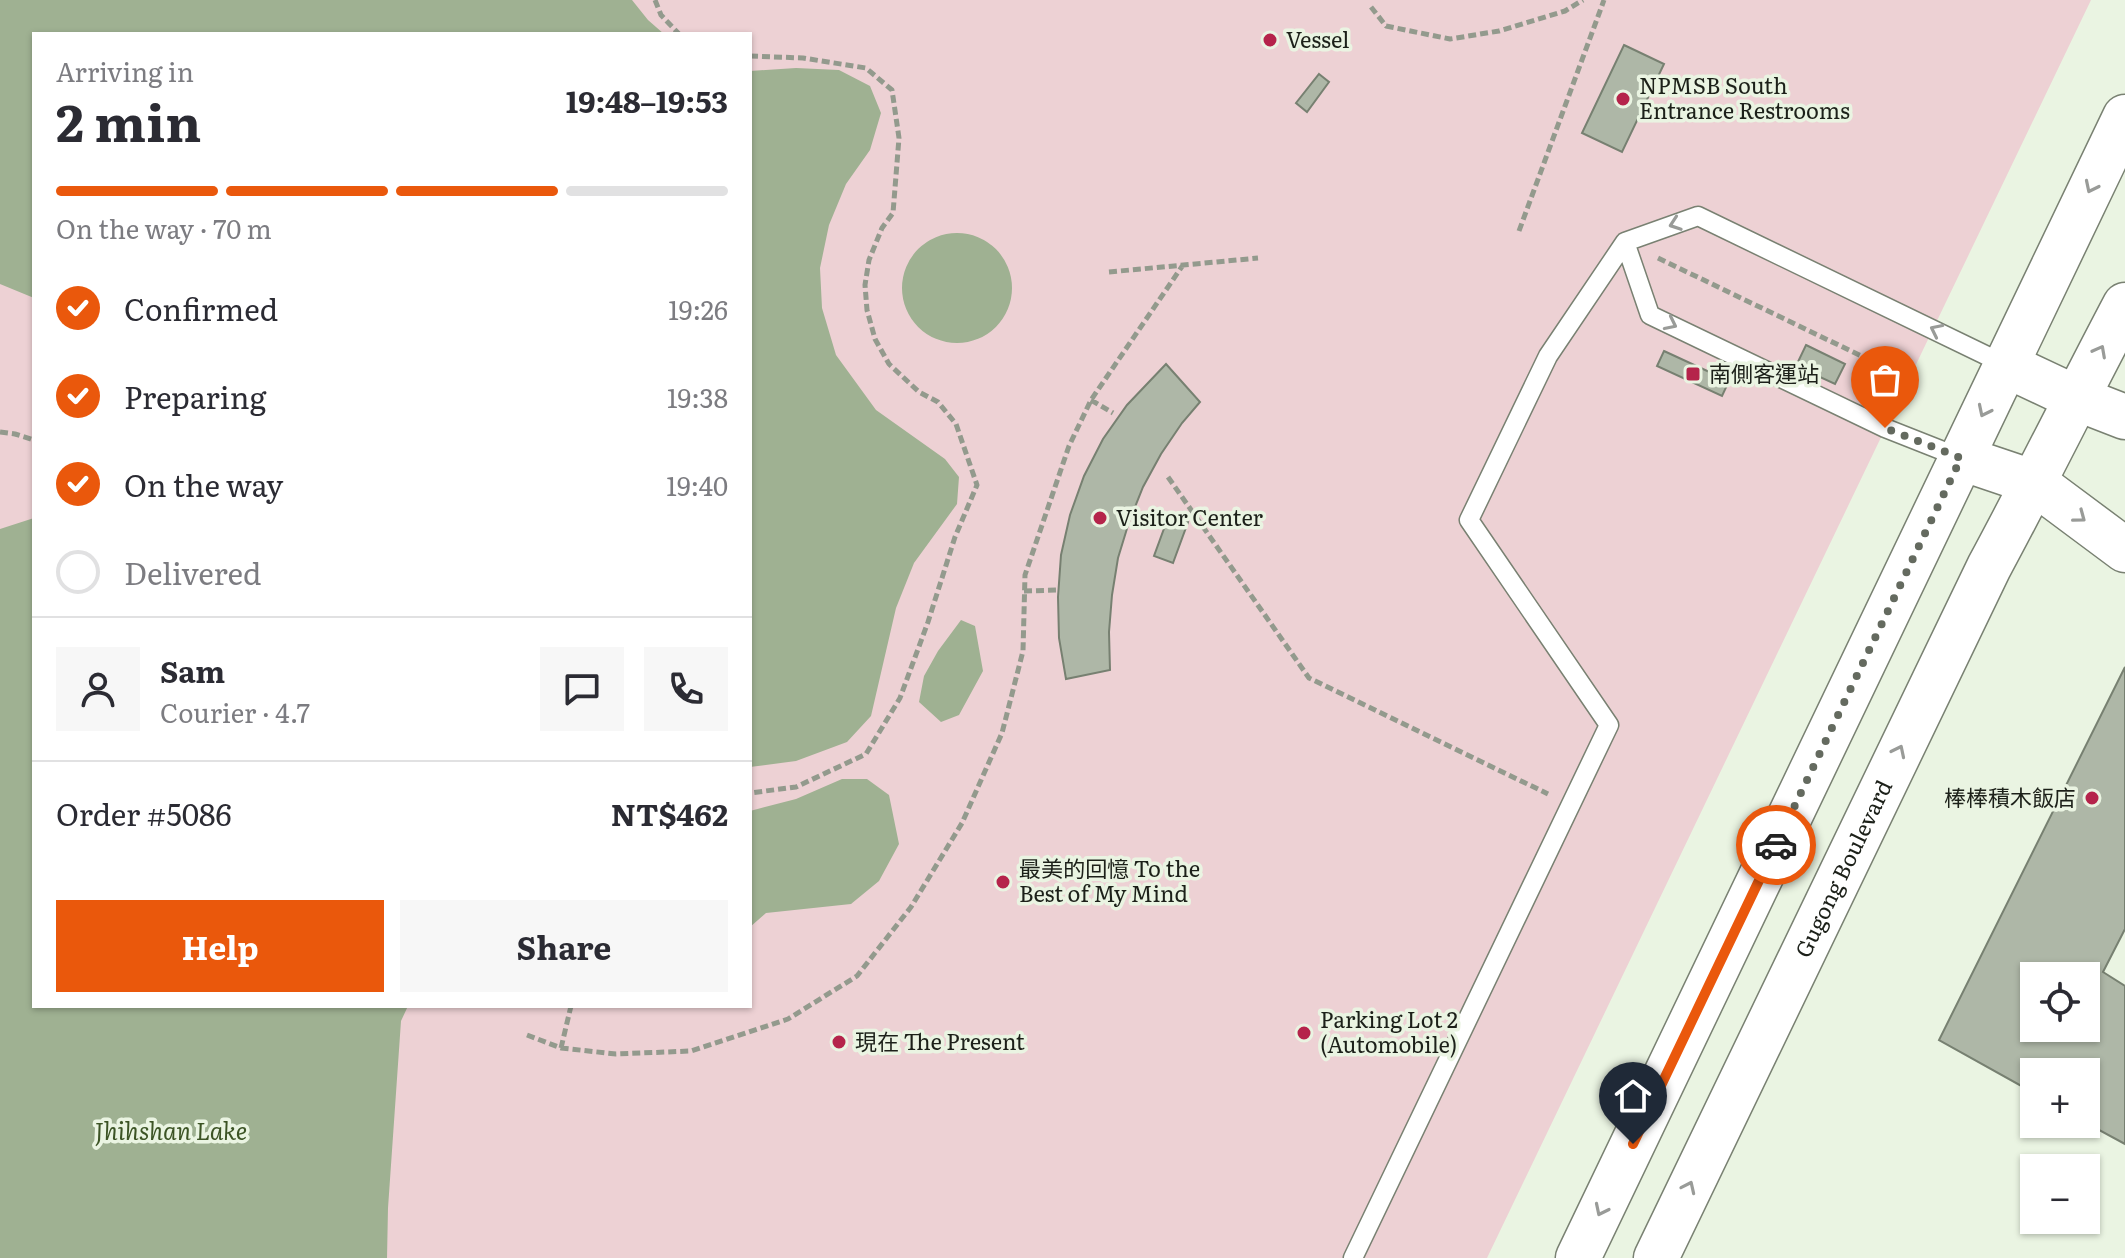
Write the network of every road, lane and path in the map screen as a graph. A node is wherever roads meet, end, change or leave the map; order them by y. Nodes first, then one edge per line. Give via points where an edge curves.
1 (655, 0) edge
2 (1583, 0) edge
3 (1604, 0) edge
4 (1371, 7) dead end
5 (677, 32) edge
6 (752, 56) edge
7 (2125, 117) edge
8 (1519, 231) dead end
9 (1625, 242) junction
10 (1258, 258) dead end
11 (1183, 265) junction
12 (1109, 272) dead end
13 (2125, 305) edge
14 (2006, 365) junction
15 (1909, 379) dead end
16 (2076, 398) junction
17 (1091, 400) junction
18 (1113, 413) dead end
19 (2125, 417) edge
20 (0, 432) edge
21 (32, 439) edge
22 (1961, 458) junction
23 (1168, 477) dead end
24 (2035, 483) junction
25 (2125, 550) edge
26 (1058, 590) dead end
27 (1024, 591) junction
28 (752, 793) edge
29 (1571, 804) junction
30 (571, 1008) edge
31 (527, 1035) dead end
32 (561, 1048) junction
33 (1353, 1258) edge
34 (1578, 1258) edge
35 (1656, 1258) edge

1 - 5 path
2 - 4 path via 1565,11 1499,31 1450,39 1386,26
3 - 8 path
6 - 28 path via 866,68 892,90 899,138 893,213 869,260 867,310 889,364 938,402 956,424 977,485 900,698 866,754 796,787
7 -> 14 street
14 -> 9 lane via 1698,216
9 - 15 path
9 -> 22 lane via 1650,315 1885,428
9 - 29 lane via 1548,356 1469,520 1609,725
10 - 11 path
11 - 12 path
11 - 17 path
16 -> 13 street, Gugong Boulevard
14 - 16 street
14 -> 22 street
16 - 19 street
16 - 24 street, Gugong Boulevard
17 - 18 path
17 - 27 path via 1069,446
20 - 21 path
22 - 24 street
22 -> 34 street
23 - 29 path via 1309,678
24 -> 25 street
35 -> 24 street, Gugong Boulevard via 1989,567
26 - 27 path
27 - 32 path via 1023,651 1002,733 962,823 911,907 857,976 788,1019 691,1051 616,1054
29 - 33 lane
30 - 32 path
31 - 32 path

